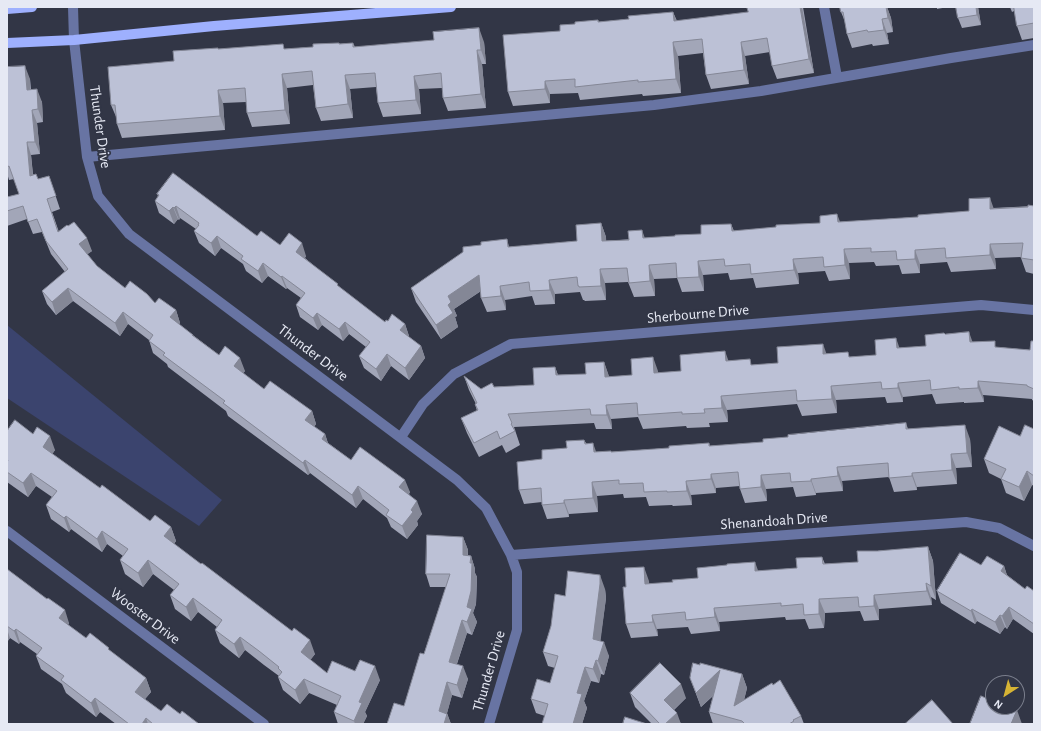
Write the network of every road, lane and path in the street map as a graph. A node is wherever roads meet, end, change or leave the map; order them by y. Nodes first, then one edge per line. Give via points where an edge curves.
1 (32, 7) edge
2 (73, 7) edge
3 (451, 7) edge
4 (824, 7) edge
5 (7, 9) edge
6 (74, 40) junction
7 (7, 43) edge
8 (1034, 45) edge
9 (837, 77) junction
10 (86, 157) junction
11 (1034, 310) edge
12 (401, 437) junction
13 (7, 531) edge
14 (1034, 546) edge
15 (511, 554) junction
16 (264, 724) edge
17 (489, 724) edge

1 - 5 main road
2 - 6 street, Thunder Drive
3 - 6 main road
4 - 9 street
6 - 7 main road
6 - 10 street, Thunder Drive
8 - 9 street
9 - 10 street via 761,91 654,105
10 - 12 street, Thunder Drive via 98,196 129,234
11 - 12 street, Sherbourne Drive via 981,305 511,344 454,374 423,404
12 - 15 street, Thunder Drive via 457,480 486,508
13 - 16 street, Wooster Drive
14 - 15 street, Shenandoah Drive via 999,528 966,522
15 - 17 street, Thunder Drive via 517,572 517,630

